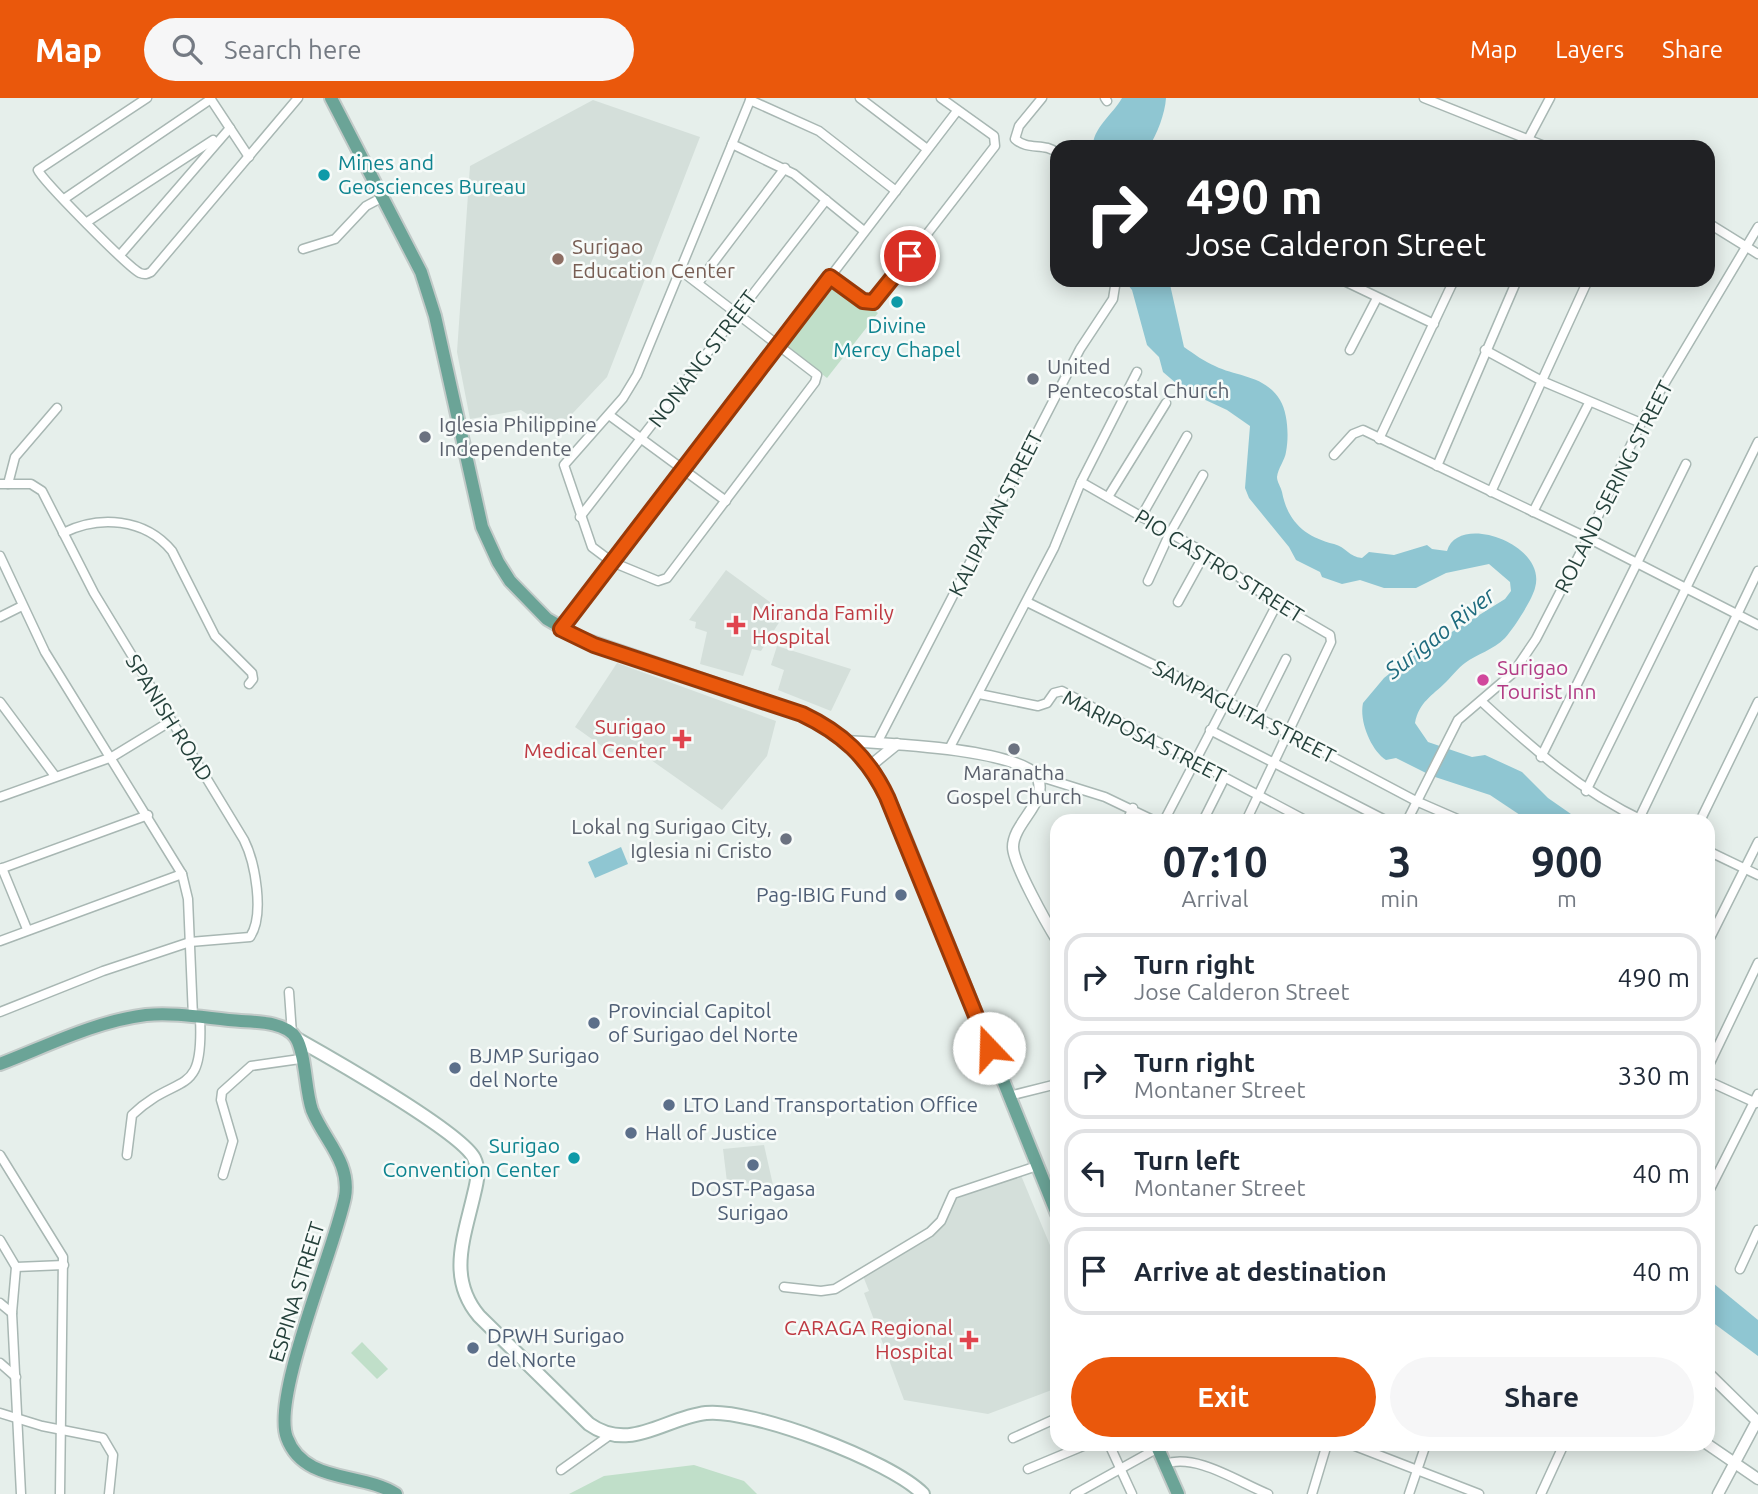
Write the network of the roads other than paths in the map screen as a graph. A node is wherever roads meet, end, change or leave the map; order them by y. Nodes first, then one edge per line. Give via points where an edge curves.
1 (147, 98) edge
2 (298, 98) edge
3 (331, 98) edge
4 (860, 98) edge
5 (941, 98) edge
6 (1042, 98) edge
7 (1424, 98) edge
8 (1550, 98) edge
9 (211, 99) edge
10 (750, 99) edge
11 (957, 111) junction
12 (230, 128) junction
13 (220, 135) junction
14 (1519, 140) edge
15 (1528, 140) edge
16 (732, 144) junction
17 (1050, 148) edge
18 (927, 149) junction
19 (249, 157) junction
20 (785, 168) junction
21 (896, 191) junction
22 (383, 197) junction
23 (64, 199) junction
24 (826, 200) junction
25 (87, 222) junction
26 (1715, 227) edge
27 (1758, 227) edge
28 (864, 230) junction
29 (1746, 247) junction
30 (303, 249) dead end
31 (1758, 254) edge
32 (120, 255) junction
33 (680, 270) junction
34 (830, 277) junction
35 (698, 283) junction
36 (1115, 287) edge
37 (1356, 287) edge
38 (1451, 287) edge
39 (1514, 287) edge
40 (1584, 287) edge
41 (1377, 298) junction
42 (737, 313) junction
43 (1434, 324) junction
44 (779, 345) junction
45 (1350, 350) dead end
46 (1485, 350) junction
47 (1137, 372) dead end
48 (1542, 381) junction
49 (1589, 402) junction
50 (1166, 403) dead end
51 (57, 408) dead end
52 (609, 415) junction
53 (1642, 423) junction
54 (1186, 436) dead end
55 (642, 439) junction
56 (1379, 439) junction
57 (1758, 442) edge
58 (1755, 452) edge
59 (1334, 455) dead end
60 (1686, 464) dead end
61 (1437, 466) junction
62 (683, 469) junction
63 (1203, 475) dead end
64 (1081, 482) junction
65 (4, 484) edge
66 (1490, 492) junction
67 (1108, 497) junction
68 (726, 501) junction
69 (1533, 512) junction
70 (580, 517) junction
71 (1141, 517) junction
72 (63, 533) junction
73 (1169, 535) junction
74 (1588, 538) junction
75 (1205, 552) junction
76 (0, 556) edge
77 (612, 562) junction
78 (1635, 563) junction
79 (1758, 571) edge
80 (1148, 581) dead end
81 (1686, 590) junction
82 (1027, 602) junction
83 (1178, 602) dead end
84 (1277, 604) junction
85 (22, 606) junction
86 (1737, 615) junction
87 (0, 617) edge
88 (1758, 625) edge
89 (561, 629) junction
90 (1286, 659) dead end
91 (249, 684) dead end
92 (979, 694) junction
93 (1226, 700) junction
94 (1481, 701) junction
95 (0, 702) edge
96 (1758, 702) edge
97 (1257, 717) junction
98 (171, 721) junction
99 (1210, 730) junction
100 (1288, 734) junction
101 (848, 741) junction
102 (877, 743) junction
103 (897, 744) junction
104 (949, 749) junction
105 (112, 757) junction
106 (1541, 757) junction
107 (1194, 764) junction
108 (1274, 764) junction
109 (870, 766) junction
110 (55, 776) junction
111 (1038, 776) junction
112 (1224, 779) junction
113 (1586, 790) junction
114 (0, 796) edge
115 (1259, 796) junction
116 (1416, 801) junction
117 (1133, 808) junction
118 (1130, 814) edge
119 (1143, 814) edge
120 (1168, 814) edge
121 (1206, 814) edge
122 (1250, 814) edge
123 (1294, 814) edge
124 (1373, 814) edge
125 (1410, 814) edge
126 (1446, 814) edge
127 (1629, 814) edge
128 (1643, 814) edge
129 (1703, 814) edge
130 (148, 815) junction
131 (1758, 842) edge
132 (1715, 854) edge
133 (1744, 868) junction
134 (1, 869) edge
135 (183, 874) junction
136 (1758, 875) edge
137 (1050, 926) edge
138 (1715, 928) edge
139 (27, 929) junction
140 (0, 941) edge
141 (190, 942) junction
142 (1758, 963) edge
143 (289, 992) dead end
144 (0, 1012) edge
145 (197, 1017) junction
146 (294, 1036) junction
147 (1715, 1052) edge
148 (300, 1059) junction
149 (0, 1064) edge
150 (1715, 1084) edge
151 (1050, 1086) edge
152 (1009, 1096) junction
153 (1757, 1100) edge
154 (127, 1154) dead end
155 (0, 1155) edge
156 (1037, 1166) junction
157 (223, 1175) dead end
158 (1715, 1180) edge
159 (1050, 1185) edge
160 (1758, 1230) edge
161 (0, 1240) edge
162 (64, 1265) junction
163 (16, 1267) junction
164 (1740, 1269) dead end
165 (784, 1287) dead end
166 (0, 1303) edge
167 (12, 1313) junction
168 (0, 1363) edge
169 (16, 1377) junction
170 (1715, 1379) edge
171 (0, 1413) edge
172 (16, 1418) junction
173 (1050, 1421) edge
174 (59, 1430) junction
175 (610, 1435) junction
176 (1013, 1438) dead end
177 (1715, 1449) edge
178 (1071, 1451) edge
179 (1113, 1451) edge
180 (1149, 1451) edge
181 (1159, 1451) edge
182 (1325, 1451) edge
183 (1369, 1451) edge
184 (1423, 1451) edge
185 (1561, 1451) edge
186 (1735, 1461) junction
187 (1165, 1464) junction
188 (561, 1469) dead end
189 (1028, 1469) dead end
190 (1122, 1469) junction
191 (1417, 1469) junction
192 (1758, 1479) edge
193 (21, 1494) edge
194 (60, 1494) edge
195 (109, 1494) edge
196 (396, 1494) edge
197 (923, 1494) edge
198 (1075, 1494) edge
199 (1132, 1494) edge
200 (1178, 1494) edge
201 (1268, 1494) edge
202 (1312, 1494) edge
203 (1409, 1494) edge
204 (1479, 1494) edge
205 (1541, 1494) edge
206 (1718, 1494) edge

1 - 23 street via 40,167 39,174
2 - 19 street
3 - 22 main road
4 - 18 street
5 - 11 street
6 - 17 street via 1019,126 1015,139
7 - 14 street
8 - 15 street
9 - 12 street
9 - 23 street
10 - 16 street
10 - 21 street via 819,131
11 - 18 street
11 - 34 street via 994,136 995,146 876,300 865,302
12 - 13 street
12 - 19 street
13 - 25 street
13 - 32 street
16 - 20 street
16 - 33 street
18 - 21 street
19 - 32 street via 151,272 139,272
20 - 24 street
20 - 35 street
21 - 28 street
22 - 30 street via 361,210 335,239
22 - 89 main road via 413,252 428,292 489,545 523,598
23 - 25 street
24 - 28 street
24 - 42 street, NONANG STREET
25 - 32 street
26 - 29 street
27 - 29 street, ROLAND SERING STREET
28 - 34 street
29 - 31 street
29 - 53 street, ROLAND SERING STREET
33 - 35 street
33 - 52 street via 638,375
34 - 44 street
35 - 42 street
36 - 102 street, KALIPAYAN STREET
37 - 41 street
38 - 43 street
39 - 46 street
40 - 48 street
41 - 43 street
41 - 45 street
42 - 44 street
42 - 55 street, NONANG STREET
43 - 56 street
44 - 62 street
44 - 68 street via 816,372 817,379
46 - 48 street
46 - 61 street
47 - 64 street
48 - 49 street
48 - 66 street
49 - 53 street
49 - 69 street
50 - 67 street
51 - 65 street via 15,457
52 - 55 street
52 - 70 street via 564,462
53 - 74 street, ROLAND SERING STREET
54 - 71 street
55 - 62 street
55 - 70 street, NONANG STREET
56 - 59 street via 1357,431
56 - 61 street
57 - 58 street
58 - 81 street
60 - 78 street
61 - 66 street
62 - 68 street
62 - 77 street
63 - 73 street
64 - 67 street, PIO CASTRO STREET
64 - 82 street
65 - 72 street, SPANISH ROAD via 37,486
66 - 69 street
67 - 71 street, PIO CASTRO STREET
68 - 77 street via 663,580
69 - 74 street
70 - 77 street via 592,547
71 - 73 street, PIO CASTRO STREET
72 - 91 street via 94,521 144,529 162,539 215,636 252,673
72 - 98 street, SPANISH ROAD
73 - 75 street, PIO CASTRO STREET
73 - 80 street
74 - 78 street
74 - 94 street, ROLAND SERING STREET via 1522,662
75 - 83 street
75 - 84 street, PIO CASTRO STREET
76 - 85 street
77 - 89 street
78 - 81 street
78 - 106 street
79 - 86 street
81 - 86 street
81 - 113 street
82 - 92 street
82 - 93 street, SAMPAGUITA STREET
84 - 93 street
84 - 100 street, PIO CASTRO STREET via 1326,632 1331,642
85 - 87 street
85 - 105 street via 51,663
86 - 88 street
86 - 128 street
89 - 101 main road via 594,645 802,714
90 - 97 street
92 - 104 street
92 - 107 street, MARIPOSA STREET via 1038,706 1062,691
93 - 97 street, SAMPAGUITA STREET
93 - 99 street
94 - 106 street
94 - 116 street, ROLAND SERING STREET via 1458,720
95 - 110 street
96 - 129 street
97 - 100 street, SAMPAGUITA STREET
98 - 105 street
98 - 141 street, SPANISH ROAD via 244,840 257,886 250,937
99 - 107 street
99 - 108 street
100 - 108 street, PIO CASTRO STREET
100 - 116 street, SAMPAGUITA STREET
101 - 102 street
101 - 109 main road
102 - 103 street
103 - 104 street
103 - 109 street
104 - 111 street via 1022,766
105 - 110 street
105 - 130 street
106 - 113 street
107 - 112 street, MARIPOSA STREET
107 - 120 street
108 - 115 street, PIO CASTRO STREET
108 - 124 street
109 - 152 main road via 900,825
110 - 114 street
111 - 117 street
111 - 137 street via 1038,798 1018,828 1013,852
112 - 115 street, MARIPOSA STREET
112 - 121 street
113 - 127 street
115 - 122 street, PIO CASTRO STREET
115 - 123 street, MARIPOSA STREET
116 - 125 street, ROLAND SERING STREET
116 - 126 street, SAMPAGUITA STREET
117 - 118 street
117 - 119 street
130 - 134 street
130 - 135 street
131 - 133 street
132 - 133 street
133 - 136 street
133 - 138 street
134 - 139 street
135 - 139 street
135 - 141 street
139 - 140 street
141 - 144 street
141 - 145 street
142 - 147 street
143 - 146 street
145 - 146 main road via 265,1023 285,1028
145 - 149 main road via 126,1019
145 - 154 street via 201,1055 195,1073 132,1115
146 - 148 main road, ESPINA STREET
146 - 175 main road via 467,1147 478,1169 459,1264 465,1297 563,1400 589,1424
148 - 157 street via 251,1066 222,1092 233,1136
148 - 196 main road, ESPINA STREET via 313,1112 342,1163 346,1185 300,1344 284,1428 290,1445 313,1467
150 - 153 street
151 - 152 street
152 - 156 main road
153 - 158 street
155 - 162 street via 62,1252
156 - 159 main road
156 - 165 street via 953,1194 941,1221 930,1232 848,1283 828,1291
160 - 164 street
161 - 163 street
162 - 163 street
162 - 174 street
163 - 167 street
166 - 167 street
167 - 169 street
168 - 169 street
169 - 172 street
170 - 186 street via 1755,1416 1756,1427
171 - 172 street
172 - 174 street
172 - 193 street
173 - 176 street
174 - 194 street
174 - 195 street via 103,1438 113,1455
175 - 188 street
175 - 197 main road via 645,1434 705,1413 740,1416 878,1462
177 - 186 street
178 - 189 street
179 - 190 street
180 - 190 street
181 - 187 main road
182 - 202 street
183 - 191 street
184 - 191 street
185 - 205 street
186 - 192 street
186 - 206 street
187 - 200 main road
187 - 201 street via 1192,1462
190 - 198 street
190 - 199 street
191 - 203 street
191 - 204 street

